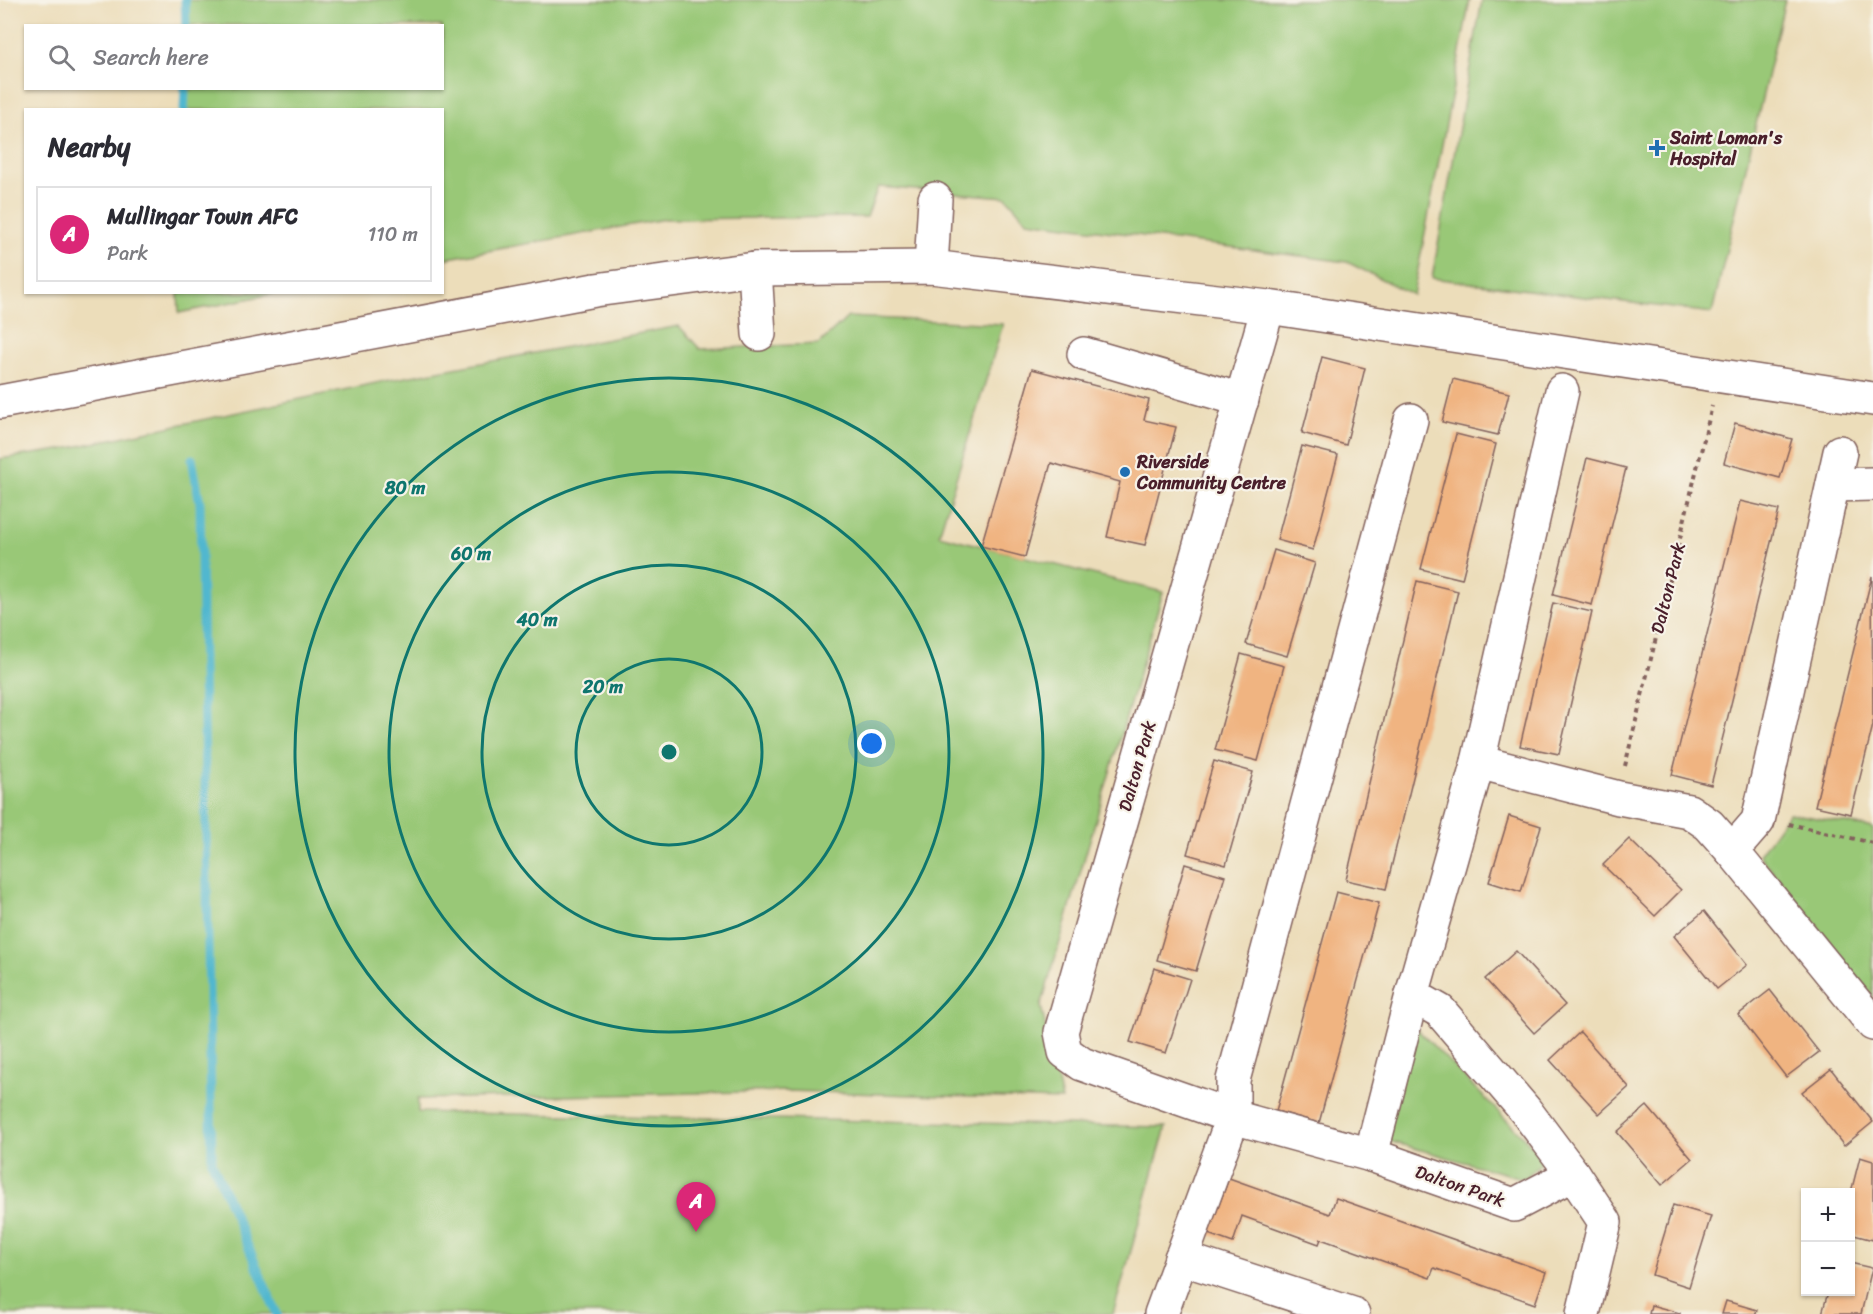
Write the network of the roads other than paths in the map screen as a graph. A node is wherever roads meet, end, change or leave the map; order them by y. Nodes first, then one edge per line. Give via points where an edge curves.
1 (935, 199) dead end
2 (931, 267) junction
3 (755, 268) junction
4 (1268, 307) junction
5 (759, 334) dead end
6 (1084, 354) dead end
7 (1562, 391) dead end
8 (1873, 399) edge
9 (1242, 400) junction
10 (0, 402) edge
11 (1411, 420) dead end
12 (1840, 452) dead end
13 (1873, 484) edge
14 (1833, 485) junction
15 (1478, 762) junction
16 (1732, 851) junction
17 (1412, 995) junction
18 (1873, 1024) edge
19 (1233, 1117) junction
20 (1371, 1155) junction
21 (1573, 1174) junction
22 (1181, 1258) junction
23 (1161, 1314) edge
24 (1353, 1314) edge
25 (1583, 1314) edge

1 - 2 street
2 - 3 street
2 - 4 street
3 - 5 street
3 - 10 street via 595,290
4 - 8 street
4 - 9 street, Dalton Park
6 - 9 street
7 - 15 street
9 - 19 street, Dalton Park via 1061,1032 1065,1052 1082,1064
11 - 19 street via 1233,1080
12 - 14 street
13 - 14 street
14 - 16 street via 1758,821
15 - 16 street via 1619,798 1689,811 1709,825
15 - 17 street
16 - 18 street
17 - 20 street
17 - 21 street via 1440,1011 1525,1110
19 - 20 street, Dalton Park
19 - 22 street
20 - 21 street, Dalton Park via 1514,1205
21 - 25 street via 1605,1222
22 - 23 street
22 - 24 street

